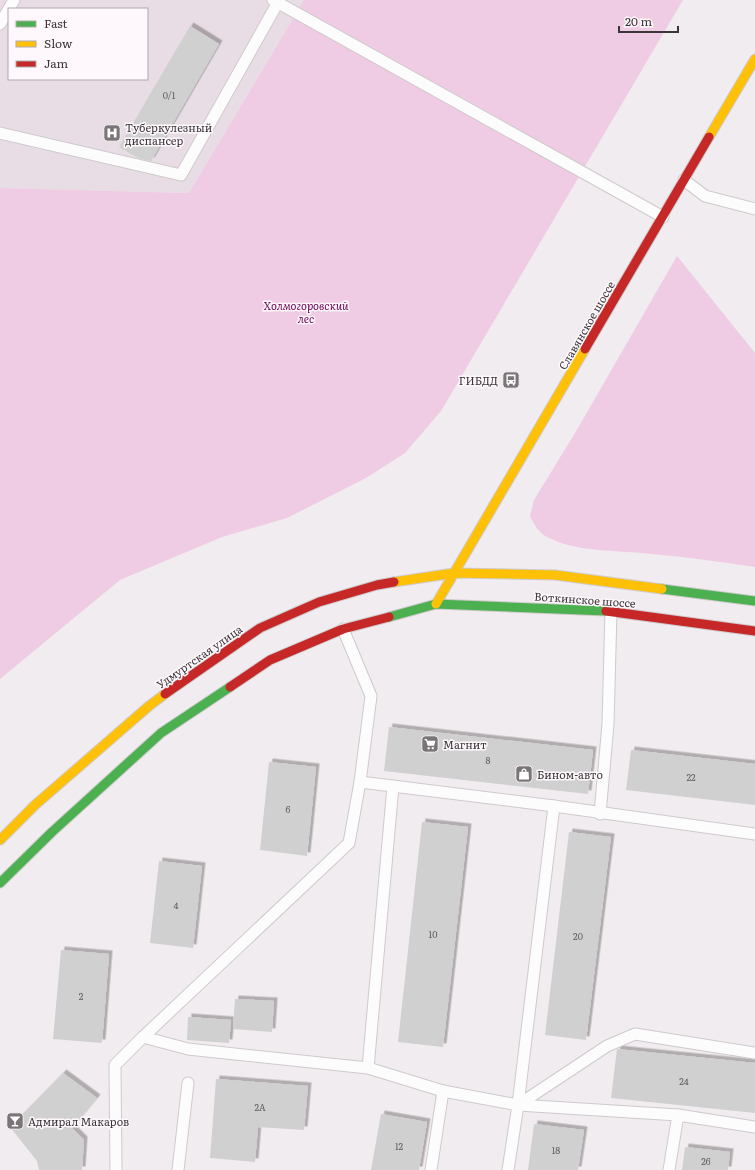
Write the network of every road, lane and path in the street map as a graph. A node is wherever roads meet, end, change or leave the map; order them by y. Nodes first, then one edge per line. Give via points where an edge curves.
1 (275, 2) edge
2 (8, 10) edge
3 (0, 24) edge
4 (755, 59) edge
5 (0, 133) edge
6 (684, 180) junction
7 (755, 209) edge
8 (663, 217) junction
9 (454, 573) junction
10 (755, 601) edge
11 (436, 604) junction
12 (611, 611) junction
13 (343, 629) junction
14 (755, 631) edge
15 (360, 782) junction
16 (393, 786) junction
17 (554, 806) junction
18 (600, 814) junction
19 (755, 834) edge
20 (0, 840) edge
21 (0, 883) edge
22 (142, 1037) junction
23 (755, 1053) edge
24 (368, 1068) junction
25 (188, 1083) dead end
26 (443, 1091) junction
27 (518, 1105) junction
28 (678, 1115) junction
29 (755, 1128) edge
30 (116, 1170) edge
31 (178, 1170) edge
32 (432, 1170) edge
33 (508, 1170) edge
34 (669, 1170) edge

1 - 5 lane via 182,175
1 - 8 lane
2 - 3 lane
4 - 6 main road, Славянское шоссе
6 - 7 lane via 705,196
6 - 8 main road, Славянское шоссе
8 - 9 main road, Славянское шоссе
9 - 10 main road, Воткинское шоссе via 555,575
9 - 11 main road, Славянское шоссе
9 - 20 main road, Удмуртская улица via 378,585 319,602 260,628 149,706 35,805
11 - 12 main road, Воткинское шоссе
11 - 13 main road
12 - 14 main road, Воткинское шоссе
12 - 18 lane via 608,724
13 - 15 lane via 371,696
13 - 21 main road via 270,660 161,733
15 - 16 lane
15 - 22 lane via 349,843
16 - 17 lane
16 - 24 lane
17 - 18 lane
17 - 27 lane
18 - 19 lane
22 - 24 lane via 188,1049
22 - 30 lane via 115,1065
23 - 27 lane via 635,1034 607,1046
24 - 26 lane
25 - 31 lane
26 - 27 lane
26 - 32 lane
27 - 28 lane
27 - 33 lane
28 - 29 lane
28 - 34 lane

